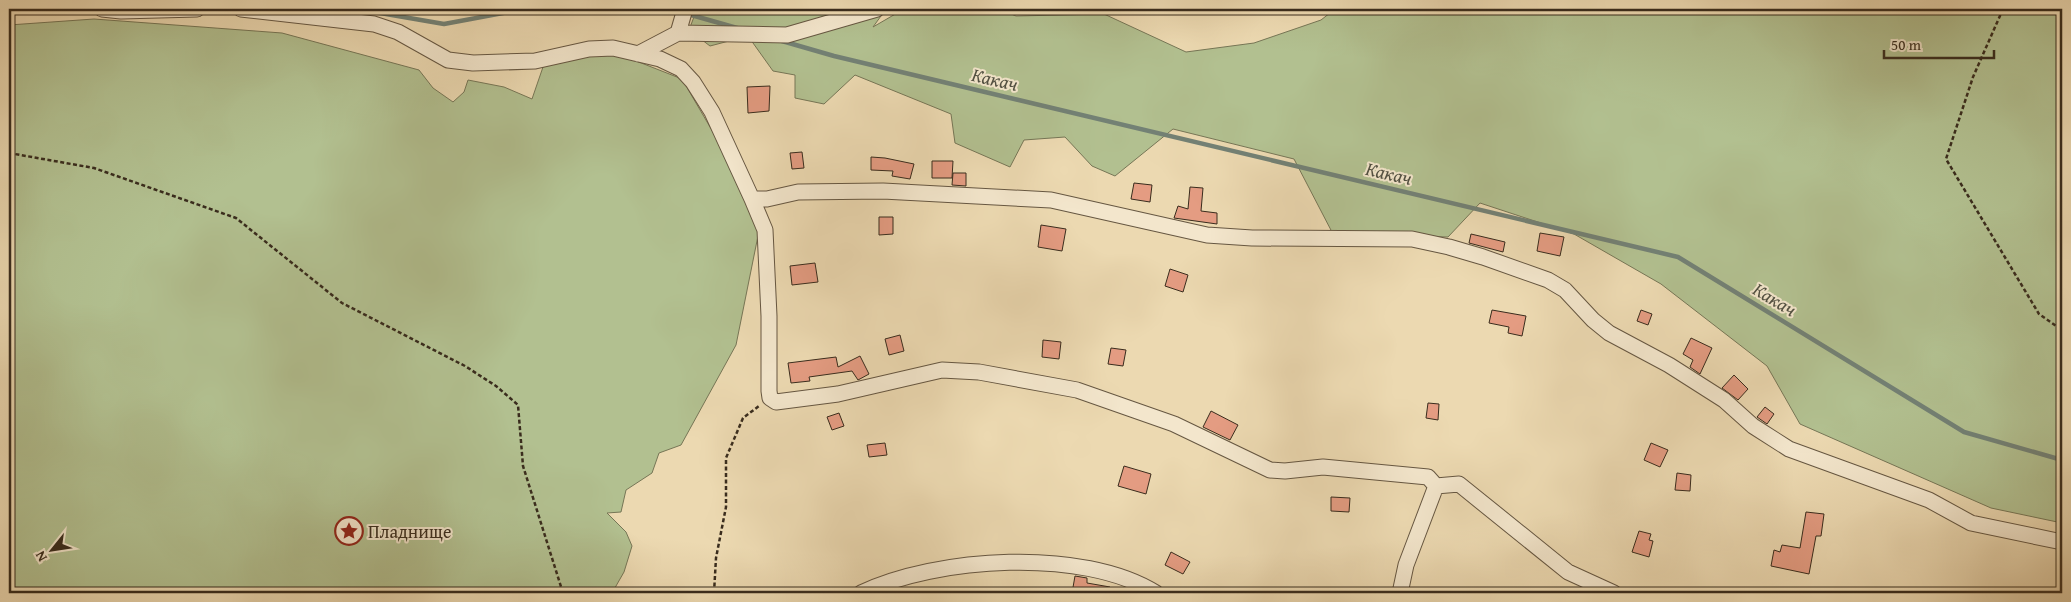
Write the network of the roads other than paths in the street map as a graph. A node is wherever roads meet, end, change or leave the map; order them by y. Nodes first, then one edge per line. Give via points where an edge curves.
1 (102, 9) edge
2 (197, 9) edge
3 (241, 9) edge
4 (877, 9) edge
5 (681, 21) edge
6 (638, 54) junction
7 (752, 199) junction
8 (1436, 486) junction
9 (2062, 542) edge
10 (861, 593) edge
11 (1156, 593) edge
12 (1400, 593) edge
13 (1614, 593) edge

1 - 2 street
3 - 6 street via 374,24 398,32 448,60 473,63 535,61 613,48
4 - 5 street via 788,35 761,34
5 - 6 street
6 - 7 street via 660,59 688,74 712,112
7 - 8 street via 765,230 770,398 783,402 838,394 942,370 979,372 1077,390 1174,424 1270,470 1323,467 1415,475 1428,477
7 - 9 street via 798,192 883,191 1051,200 1207,235 1412,239 1449,247 1548,280 1565,290 1610,333 1724,400 1753,426 1789,448 1929,500 1971,523
8 - 12 street via 1406,565
8 - 13 street via 1459,484 1568,572
10 - 11 street via 910,575 963,566 1019,562 1068,565 1109,574

